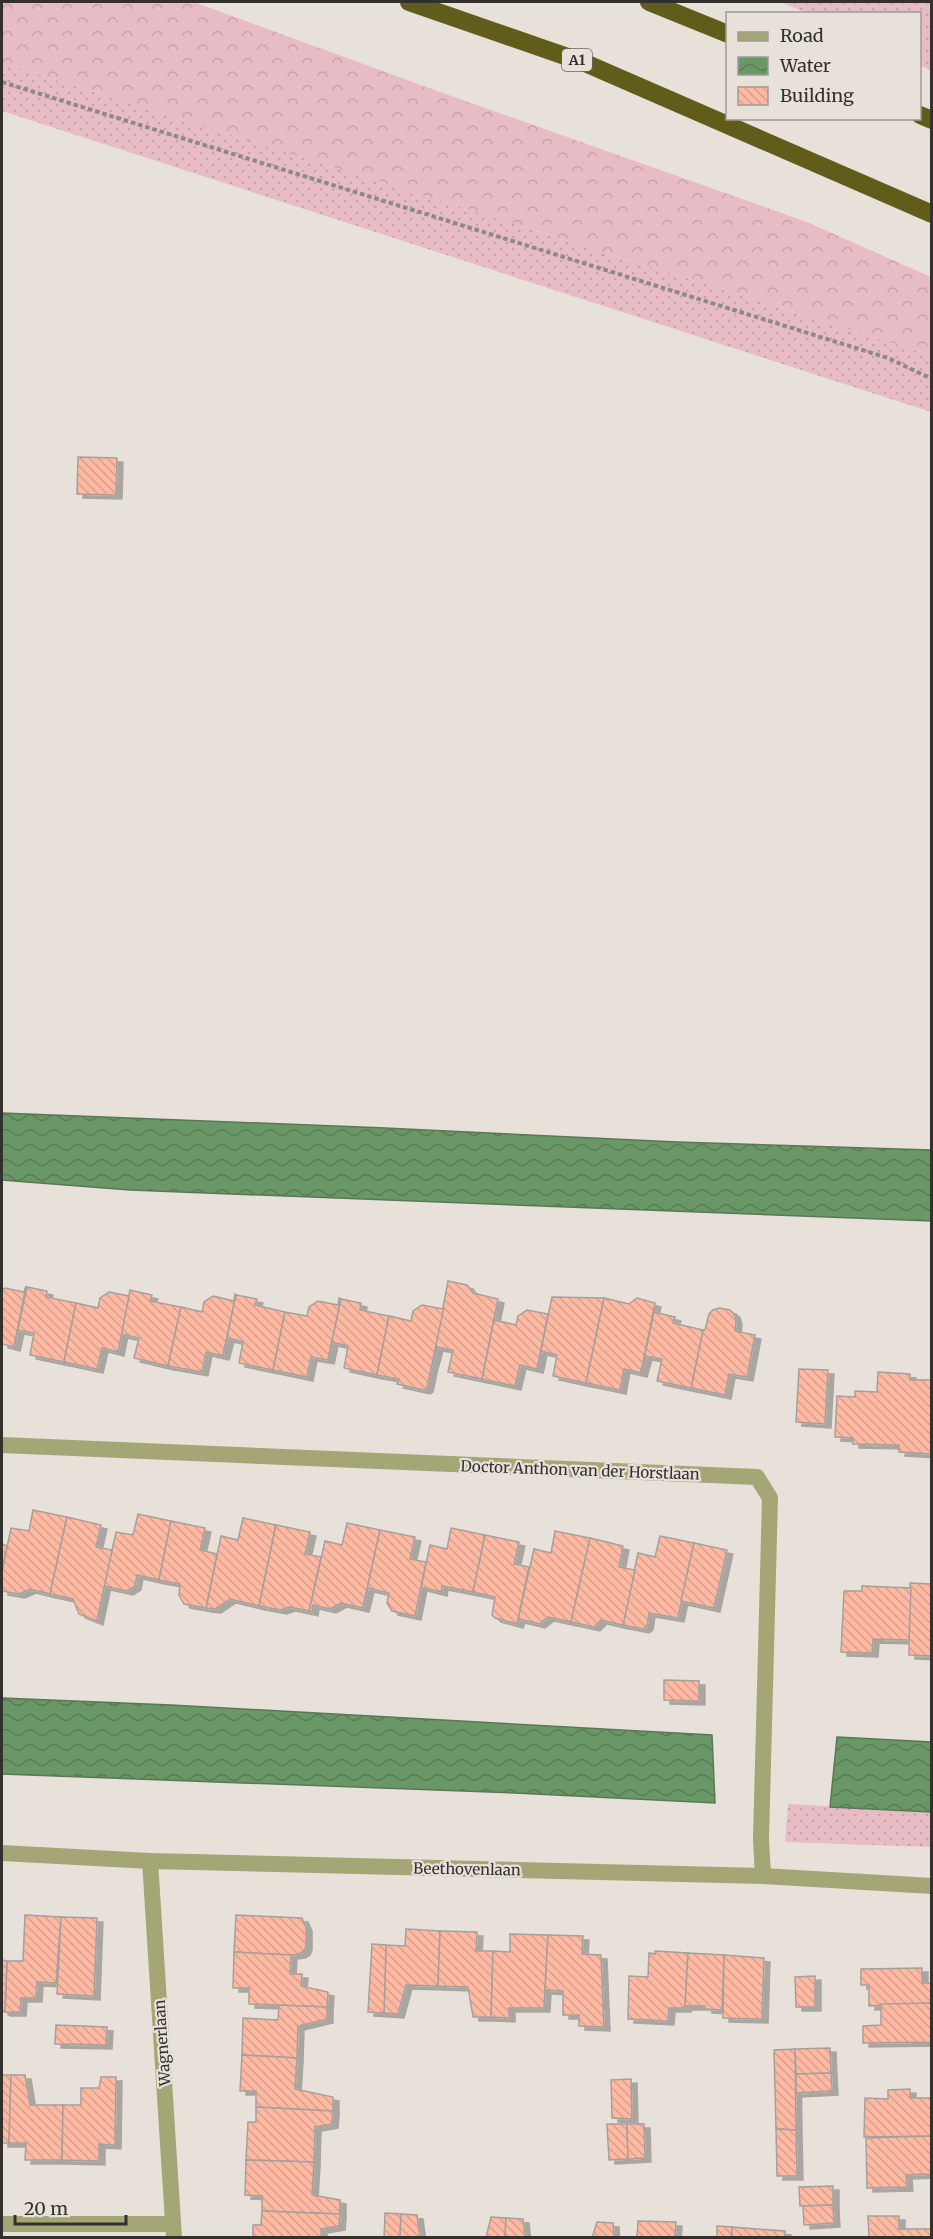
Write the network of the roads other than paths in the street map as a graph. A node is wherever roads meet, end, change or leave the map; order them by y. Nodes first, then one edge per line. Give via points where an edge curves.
1 (409, 2) edge
2 (649, 2) edge
3 (726, 33) edge
4 (932, 213) edge
5 (2, 1445) edge
6 (2, 1853) edge
7 (150, 1862) junction
8 (763, 1876) junction
9 (932, 1886) edge
10 (2, 2224) edge
11 (173, 2231) edge

1 - 4 highway, A1 via 585,63
2 - 3 highway
5 - 8 street, Doctor Anthon van der Horstlaan via 757,1477 770,1498
6 - 7 street, Beethovenlaan
7 - 8 street, Beethovenlaan
7 - 11 street, Wagnerlaan
8 - 9 street, Beethovenlaan
10 - 11 street, Wagnerlaan

